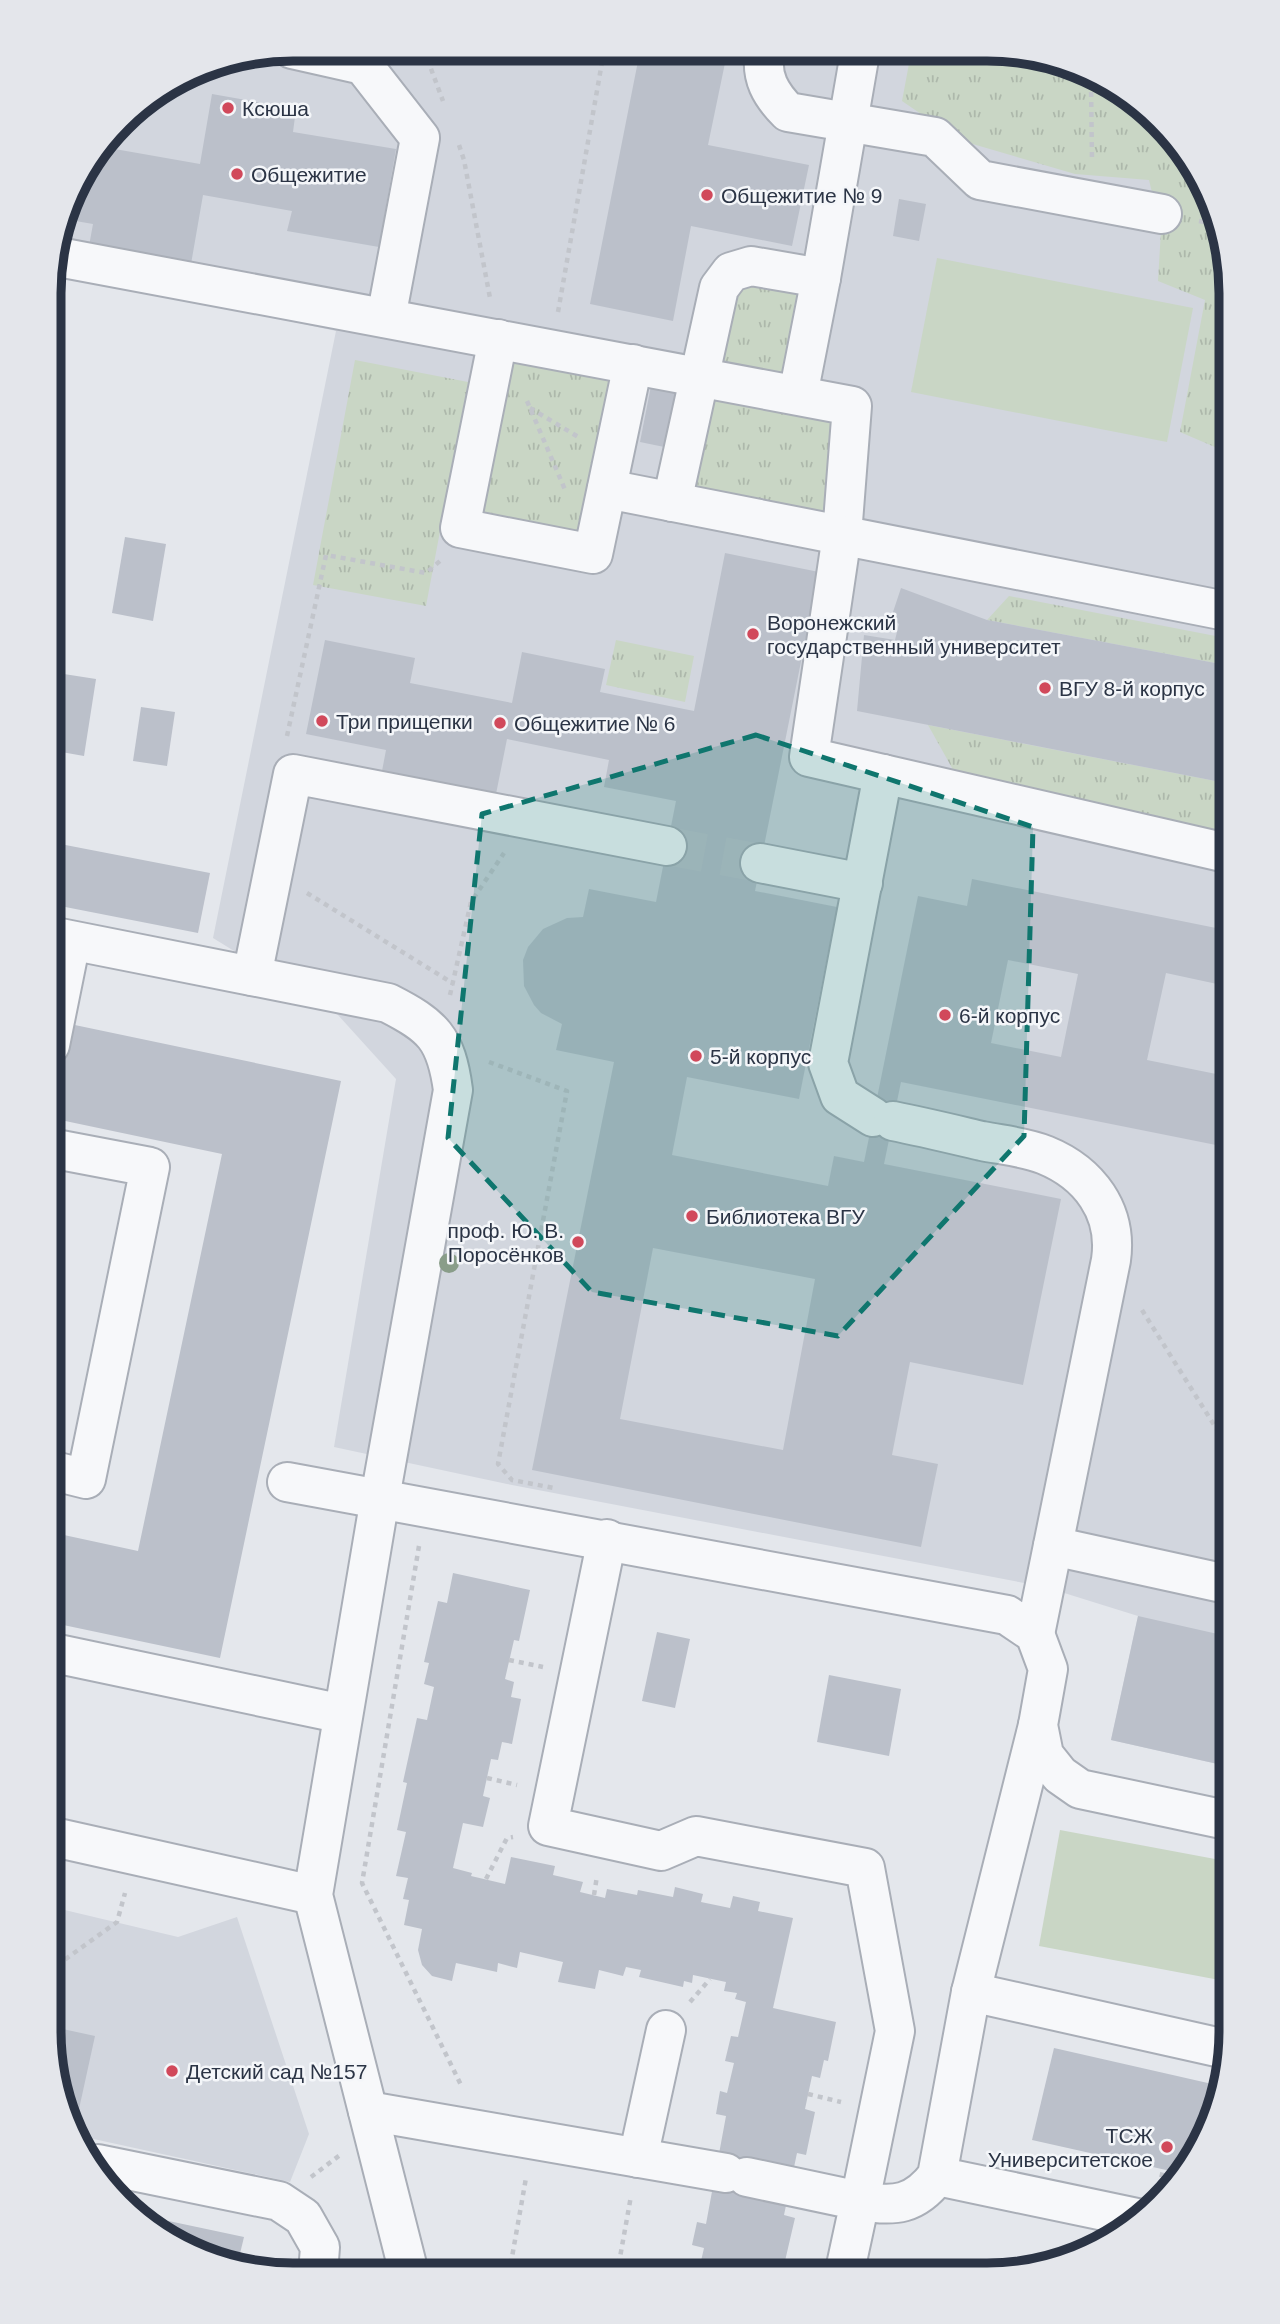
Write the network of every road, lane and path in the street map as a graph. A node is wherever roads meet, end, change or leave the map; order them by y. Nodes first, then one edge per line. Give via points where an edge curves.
1 (345, 61) edge
2 (602, 61) edge
3 (763, 61) edge
4 (858, 61) edge
5 (1091, 86) edge
6 (848, 123) junction
7 (1092, 166) dead end
8 (1162, 214) dead end
9 (64, 258) edge
10 (821, 278) junction
11 (386, 318) junction
12 (498, 339) junction
13 (552, 349) junction
14 (633, 364) junction
15 (699, 377) junction
16 (798, 395) junction
17 (530, 408) dead end
18 (610, 474) junction
19 (672, 502) junction
20 (460, 528) junction
21 (842, 535) junction
22 (1219, 610) edge
23 (293, 774) junction
24 (883, 774) junction
25 (527, 819) junction
26 (667, 846) tunnel mouth
27 (1219, 851) edge
28 (760, 863) tunnel mouth
29 (273, 872) junction
30 (863, 883) junction
31 (61, 939) edge
32 (252, 976) junction
33 (454, 984) junction
34 (447, 1001) dead end
35 (487, 1062) dead end
36 (61, 1150) edge
37 (1111, 1260) junction
38 (1218, 1432) edge
39 (61, 1473) edge
40 (287, 1482) dead end
41 (566, 1491) dead end
42 (380, 1498) junction
43 (426, 1506) junction
44 (607, 1539) junction
45 (1053, 1546) junction
46 (1218, 1582) edge
47 (1035, 1634) junction
48 (61, 1655) edge
49 (342, 1714) junction
50 (1038, 1725) junction
51 (1218, 1818) edge
52 (61, 1839) edge
53 (134, 1855) junction
54 (313, 1895) junction
55 (61, 1962) edge
56 (971, 1992) junction
57 (666, 2030) dead end
58 (1218, 2047) edge
59 (370, 2120) junction
60 (484, 2132) junction
61 (533, 2140) junction
62 (638, 2158) junction
63 (104, 2165) edge
64 (937, 2176) junction
65 (279, 2201) junction
66 (860, 2201) junction
67 (1128, 2215) edge
68 (319, 2263) edge
69 (407, 2263) edge
70 (511, 2263) edge
71 (619, 2263) edge
72 (847, 2263) edge

1 - 11 street via 363,65 420,138
2 - 13 path
3 - 6 street via 767,84 788,112
4 - 6 street
5 - 7 path
6 - 8 street via 934,137 980,180
6 - 10 street
9 - 11 street
10 - 15 street via 751,266 731,271 719,288
10 - 16 street
11 - 12 street
12 - 13 street
12 - 20 street
13 - 14 street
14 - 15 street
14 - 18 street
15 - 16 street
15 - 19 street
16 - 21 street via 852,406
17 - 18 path
18 - 19 street
18 - 20 street via 593,554
19 - 21 street
20 - 23 path via 446,557 426,573 326,555 287,734
21 - 22 street
21 - 24 street via 809,757
23 - 25 street
23 - 29 street
24 - 27 street
24 - 30 street
25 - 26 street
25 - 33 path via 471,902
28 - 30 street
29 - 32 street
29 - 33 path
30 - 37 street via 828,1063 840,1096 883,1119 1043,1154 1072,1168 1094,1188 1107,1216
31 - 32 street
32 - 42 street via 388,1003 436,1034 449,1060 453,1090
33 - 34 path
35 - 41 path via 567,1091 498,1464 512,1479
36 - 39 street via 150,1167 86,1479
37 - 38 path
37 - 45 street
40 - 42 street
42 - 43 street
42 - 49 street
43 - 44 street
43 - 60 path via 362,1883
44 - 47 street via 1007,1615
44 - 66 street via 548,1826 661,1851 696,1836 864,1868 895,2031
45 - 46 street
45 - 47 street
47 - 50 street via 1048,1669
48 - 49 street
49 - 54 street
50 - 51 street via 1044,1755 1060,1775 1080,1789
50 - 56 street
52 - 53 street
53 - 54 street
53 - 55 path via 117,1922
54 - 59 street
56 - 58 street
56 - 64 street
57 - 62 street
59 - 60 street
59 - 65 path
59 - 69 street
60 - 61 street
61 - 62 street
61 - 70 path
62 - 66 street
62 - 71 path
63 - 65 street
64 - 66 street via 926,2191 905,2202
64 - 67 street
65 - 68 street via 303,2217 320,2247
66 - 72 street

